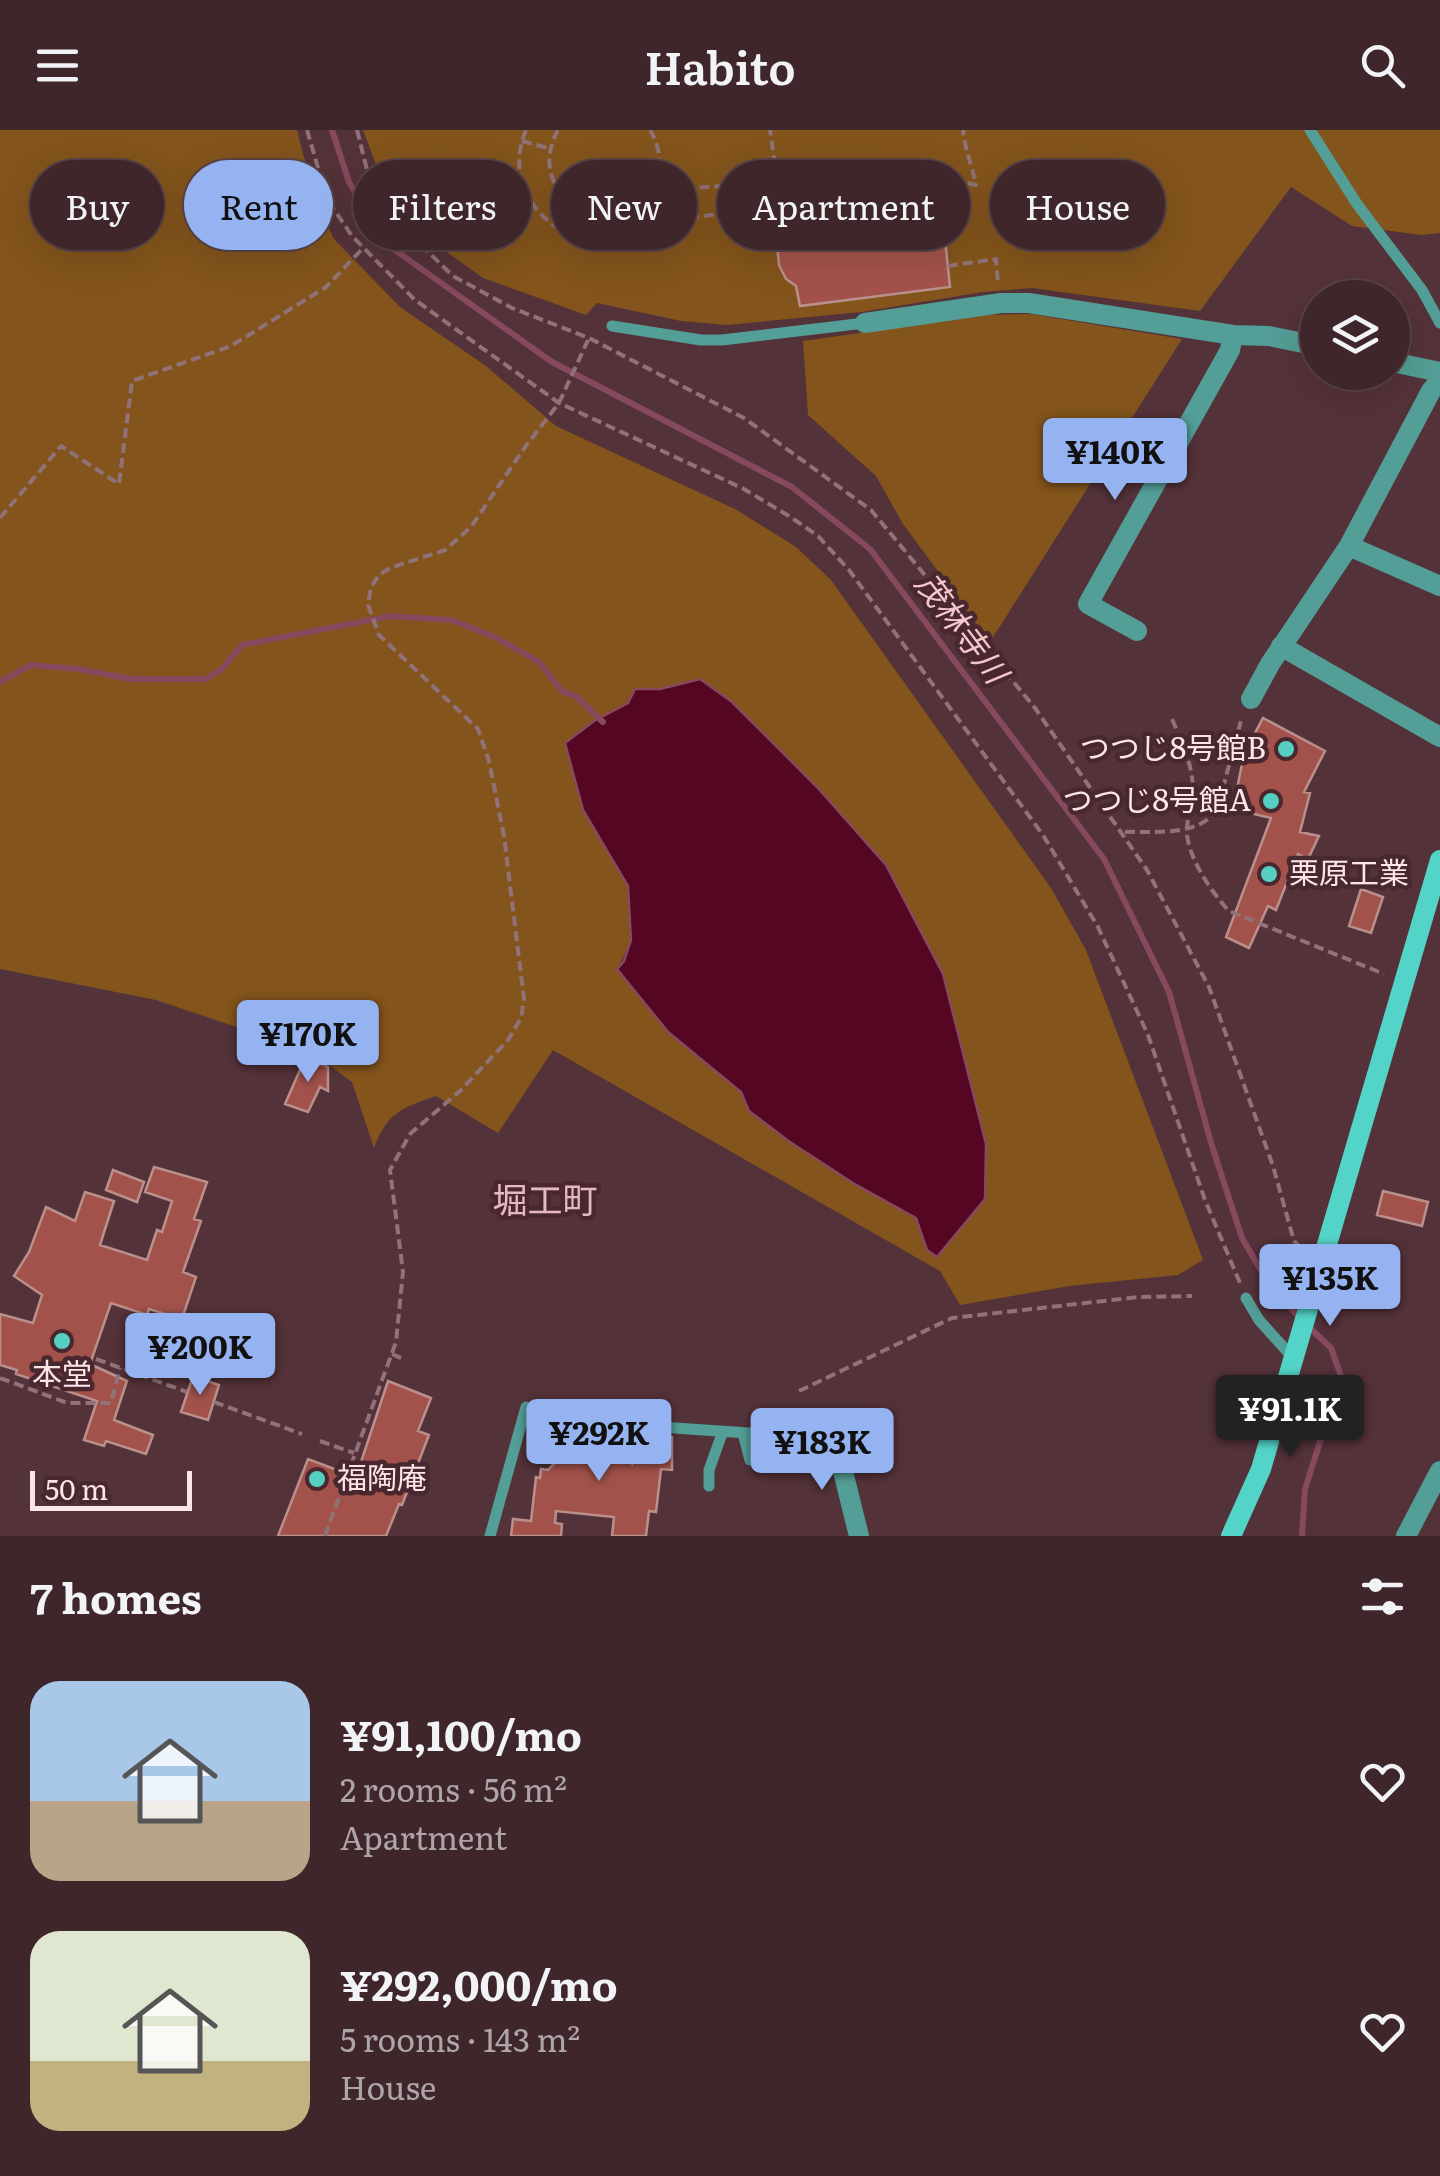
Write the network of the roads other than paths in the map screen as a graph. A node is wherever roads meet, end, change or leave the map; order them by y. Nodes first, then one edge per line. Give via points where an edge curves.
1 (1310, 130) edge
2 (1440, 322) edge
3 (865, 323) joint
4 (612, 326) dead end
5 (1233, 336) junction
6 (1300, 342) edge
7 (1410, 366) edge
8 (1440, 372) edge
9 (1440, 380) edge
10 (1349, 546) junction
11 (1440, 586) edge
12 (1137, 631) dead end
13 (1282, 646) junction
14 (1251, 699) road end
15 (1440, 737) edge
16 (1440, 860) edge
17 (1246, 1298) road end
18 (1295, 1360) junction
19 (526, 1408) dead end
20 (569, 1412) dead end
21 (723, 1431) junction
22 (742, 1433) junction
23 (835, 1439) joint
24 (750, 1460) dead end
25 (1440, 1471) edge
26 (710, 1486) dead end
27 (490, 1536) edge
28 (859, 1536) edge
29 (1232, 1536) edge
30 (1406, 1536) edge

1 - 2 lane
3 - 4 lane via 722,340
3 - 5 street via 1030,303
5 - 6 street
5 - 12 street via 1088,604
7 - 8 street
9 - 10 street
10 - 11 street
10 - 13 street
13 - 14 street
13 - 15 street
16 - 18 street
17 - 18 lane
18 - 29 street via 1261,1470
19 - 27 lane
20 - 21 lane
21 - 22 lane
21 - 26 lane
22 - 23 lane
22 - 24 lane
23 - 28 street
25 - 30 street

